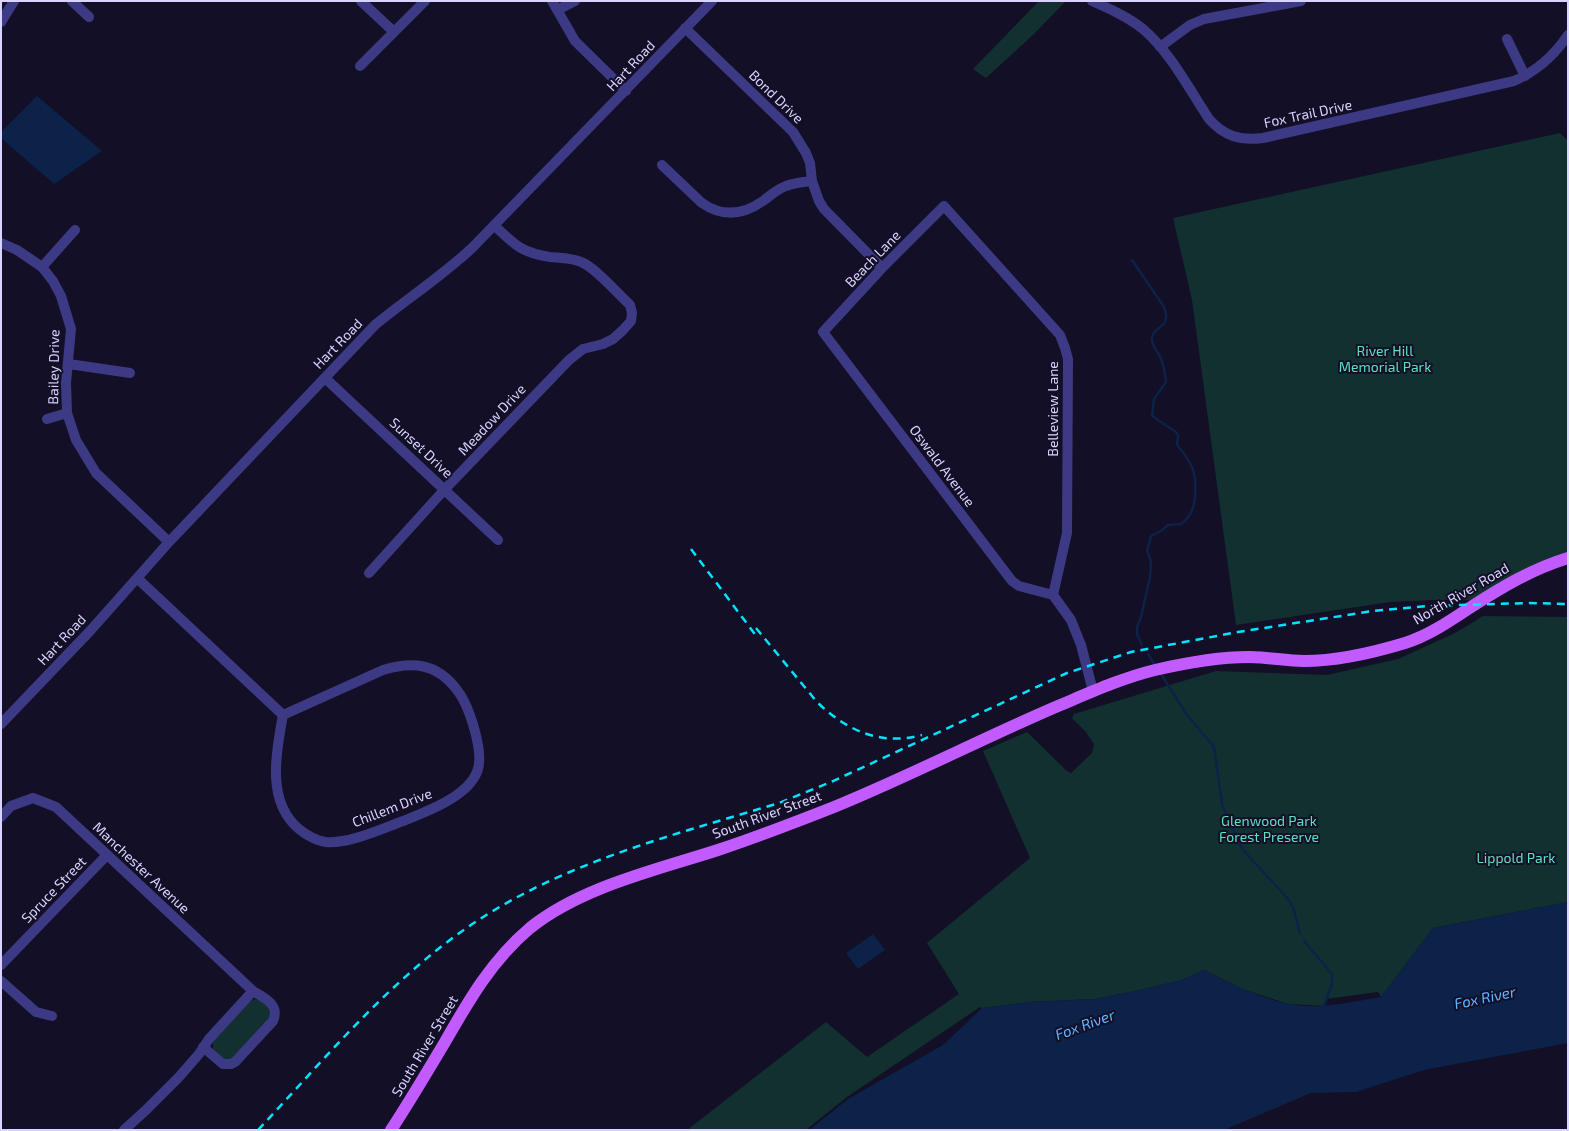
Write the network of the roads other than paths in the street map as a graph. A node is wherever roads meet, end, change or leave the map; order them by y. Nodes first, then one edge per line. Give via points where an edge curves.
1 (14, 1) edge
2 (72, 1) edge
3 (361, 1) edge
4 (425, 1) edge
5 (576, 1) edge
6 (712, 1) edge
7 (1092, 1) edge
8 (1300, 1) edge
9 (554, 6) edge
10 (89, 17) dead end
11 (1, 22) edge
12 (684, 28) junction
13 (394, 32) junction
14 (1568, 35) edge
15 (1508, 40) dead end
16 (1160, 47) junction
17 (360, 66) dead end
18 (1525, 76) junction
19 (626, 91) junction
20 (662, 165) dead end
21 (812, 180) junction
22 (944, 206) joint
23 (495, 226) junction
24 (75, 230) dead end
25 (1, 243) edge
26 (42, 267) junction
27 (882, 268) junction
28 (823, 332) joint
29 (68, 364) junction
30 (130, 372) dead end
31 (325, 378) junction
32 (67, 413) junction
33 (47, 419) dead end
34 (445, 490) junction
35 (498, 540) dead end
36 (169, 542) junction
37 (1568, 558) edge
38 (369, 573) dead end
39 (137, 578) junction
40 (1053, 595) junction
41 (1249, 657) joint
42 (1093, 691) junction
43 (282, 715) junction
44 (1, 724) edge
45 (1, 817) edge
46 (106, 856) junction
47 (1, 965) edge
48 (1, 981) edge
49 (253, 991) junction
50 (52, 1016) dead end
51 (204, 1047) junction
52 (124, 1130) edge
53 (391, 1130) edge

1 - 11 street
2 - 10 street
3 - 13 street
4 - 13 street
5 - 9 street
6 - 12 street, Hart Road
7 - 16 street, Fox Trail Drive via 1122,15
8 - 16 street via 1204,19
9 - 19 street via 575,41
12 - 19 street, Hart Road
12 - 21 street, Bond Drive via 793,132 810,163
13 - 17 street
14 - 18 street, Fox Trail Drive via 1555,53
15 - 18 street
16 - 18 street, Fox Trail Drive via 1212,123 1224,133 1245,139 1263,138 1503,85
19 - 23 street, Hart Road
20 - 21 street via 702,203 717,211 745,211 785,186
21 - 27 street, Bond Drive via 824,210
22 - 27 street, Beach Lane
22 - 40 street, Belleview Lane via 1060,336 1065,348 1068,359 1067,533
23 - 31 street, Hart Road via 453,266 375,325
23 - 34 street, Meadow Drive via 526,252 573,259 585,264 630,305 631,321 613,339 576,354
24 - 26 street
25 - 26 street, Bailey Drive
26 - 29 street, Bailey Drive via 61,296 71,329
27 - 28 street, Beach Lane
28 - 40 street, Oswald Avenue via 1012,581
29 - 30 street
29 - 32 street, Bailey Drive
31 - 34 street, Sunset Drive
31 - 36 street, Hart Road
32 - 33 street
32 - 36 street, Bailey Drive via 76,440 96,473
34 - 35 street, Sunset Drive
34 - 38 street, Meadow Drive
36 - 39 street, Hart Road
37 - 41 main road, North River Road via 1523,575 1440,626 1407,642 1356,656 1305,661
39 - 43 street
39 - 44 street, Hart Road
40 - 42 street via 1071,620
41 - 42 main road, South River Street via 1153,671
42 - 53 main road, South River Street via 850,800 742,842 604,888 554,911 518,939 488,972
43 - 43 street, Chillem Drive via 382,670 416,664 445,677 464,700 477,741 477,772 461,792 418,816 358,837 326,842 294,825 278,797 276,779
45 - 46 street, Manchester Avenue via 11,806 33,798 56,807
46 - 47 street, Spruce Street
46 - 49 street, Manchester Avenue
48 - 50 street via 36,1012
49 - 51 street
49 - 51 street, Manchester Avenue via 274,1006 273,1021 232,1064 223,1064
51 - 52 street via 179,1077

